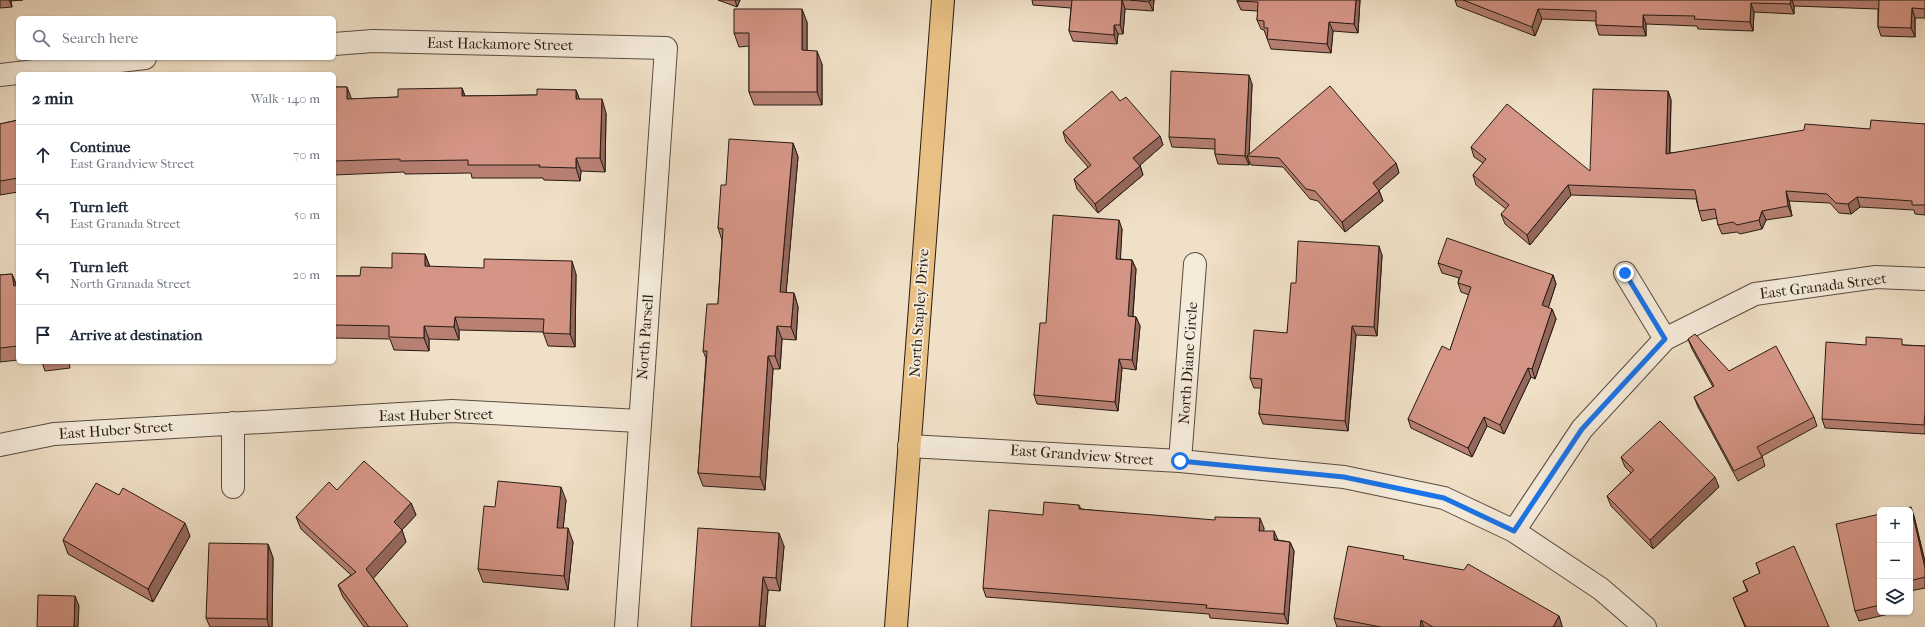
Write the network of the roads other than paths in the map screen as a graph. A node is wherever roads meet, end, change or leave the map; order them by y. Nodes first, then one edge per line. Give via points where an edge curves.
1 (943, 0) edge
2 (336, 44) edge
3 (666, 48) joint
4 (128, 60) edge
5 (26, 72) edge
6 (16, 73) edge
7 (0, 75) edge
8 (1195, 264) dead end
9 (1625, 273) dead end
10 (1925, 279) edge
11 (1665, 339) junction
12 (639, 421) junction
13 (232, 423) junction
14 (0, 445) edge
15 (909, 446) junction
16 (1180, 461) junction
17 (234, 487) dead end
18 (1514, 531) junction
19 (626, 627) edge
20 (896, 627) edge
21 (1645, 627) edge

1 - 15 main road, North Stapley Drive
2 - 3 street, East Hackamore Street via 373,41
3 - 12 street, North Parsell
4 - 5 street
6 - 7 street
8 - 16 street, North Diane Circle
9 - 11 street
10 - 11 street, East Granada Street via 1876,277 1755,294
11 - 18 street, East Granada Street via 1582,429
12 - 13 street, East Huber Street via 452,411
12 - 19 street, North Parsell
13 - 14 street, East Huber Street via 54,434
13 - 17 street
15 - 16 street, East Grandview Street
15 - 20 main road, North Stapley Drive
16 - 18 street, East Grandview Street via 1344,477 1444,498
18 - 21 street, East Grandview Street via 1601,589

